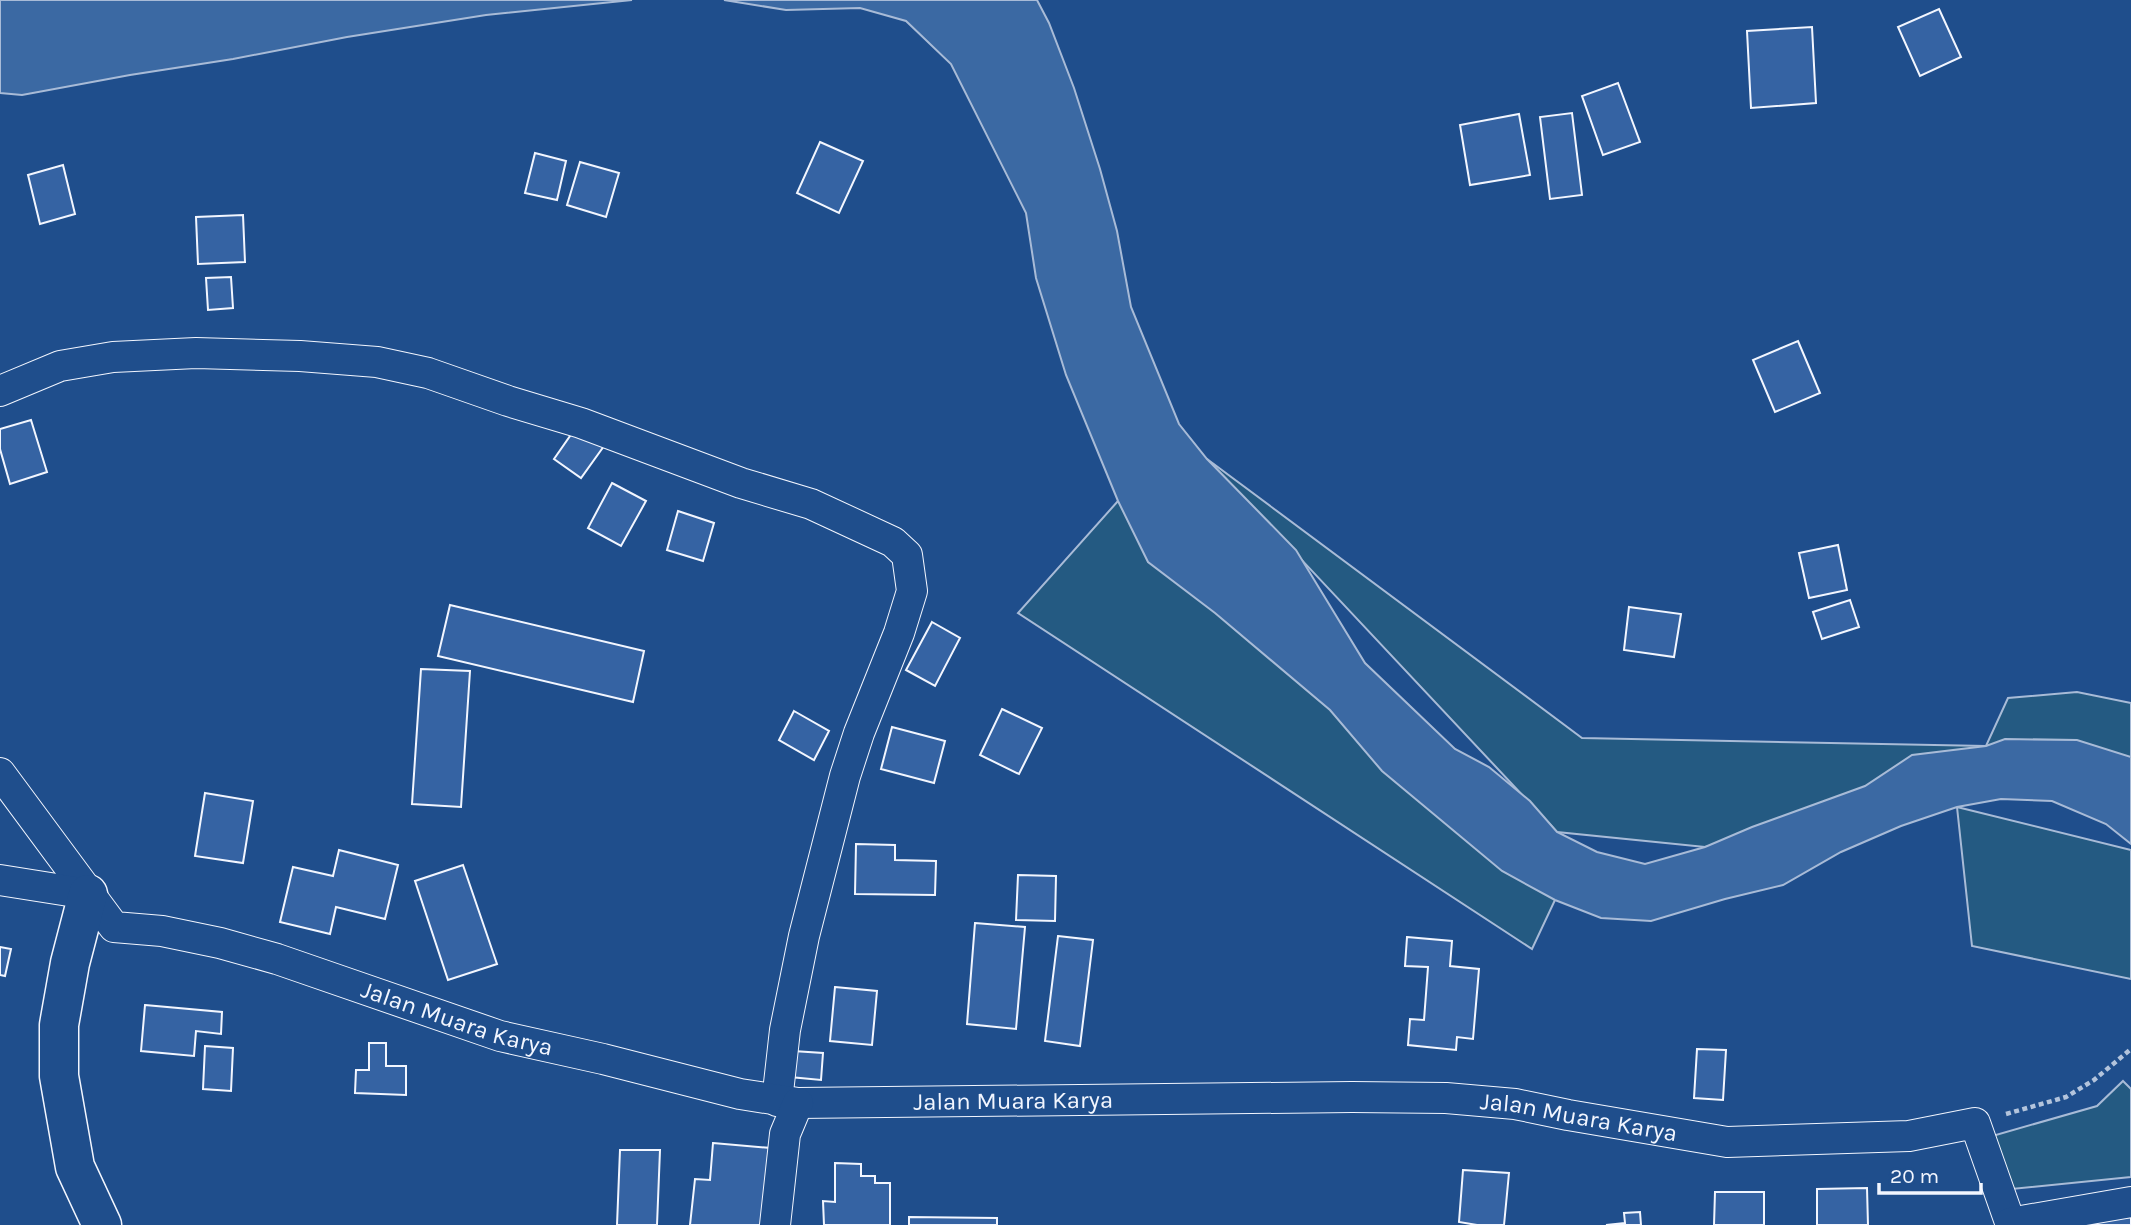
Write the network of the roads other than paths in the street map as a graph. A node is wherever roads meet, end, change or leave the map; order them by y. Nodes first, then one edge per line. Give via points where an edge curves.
1 (0, 391) edge
2 (0, 773) edge
3 (0, 880) edge
4 (88, 894) junction
5 (787, 1102) junction
6 (2131, 1202) edge
7 (2011, 1224) edge
8 (102, 1225) edge
9 (775, 1225) edge

1 - 5 street via 60,366 113,357 221,354 377,362 428,373 581,423 811,504 893,542 907,555 912,591 845,776 804,936 785,1030
2 - 4 street, Jalan Muara Karya
3 - 4 street
4 - 5 street, Jalan Muara Karya via 114,927 220,943 500,1036
4 - 8 street via 60,1025 59,1076 75,1167
5 - 7 street, Jalan Muara Karya via 1446,1098 1515,1104 1727,1142 1909,1136 1975,1123
5 - 9 street
6 - 7 street

